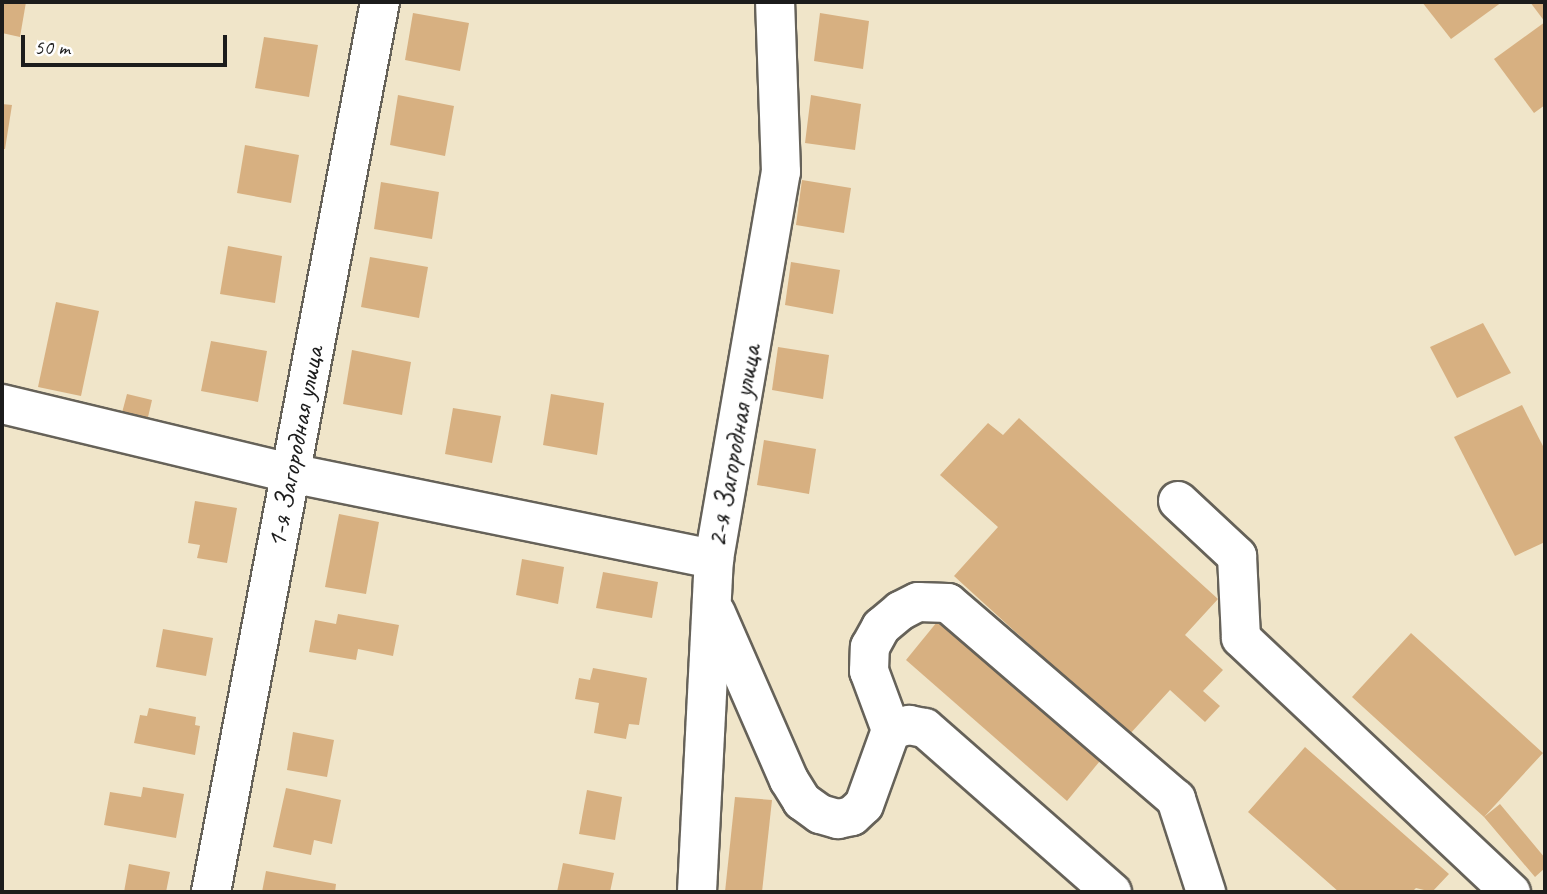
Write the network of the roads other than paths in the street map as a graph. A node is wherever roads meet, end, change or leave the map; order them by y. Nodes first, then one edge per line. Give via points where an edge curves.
1 (380, 2) edge
2 (775, 2) edge
3 (2, 404) edge
4 (290, 472) junction
5 (1178, 501) dead end
6 (714, 559) junction
7 (713, 608) junction
8 (891, 730) junction
9 (211, 892) edge
10 (697, 892) edge
11 (1112, 892) edge
12 (1206, 892) edge
13 (1511, 892) edge

1 - 4 street, 1-я Загородная улица
2 - 6 street, 2-я Загородная улица via 781,172
3 - 4 street
4 - 6 street
4 - 9 street, 1-я Загородная улица
5 - 13 street via 1237,556 1241,638
6 - 7 street, 2-я Загородная улица
7 - 8 street via 789,780 802,801 820,814 845,817 864,805
7 - 10 street, 2-я Загородная улица
8 - 11 street via 909,725 944,742
8 - 12 street via 869,671 870,647 881,627 900,611 918,601 948,603 1176,799

